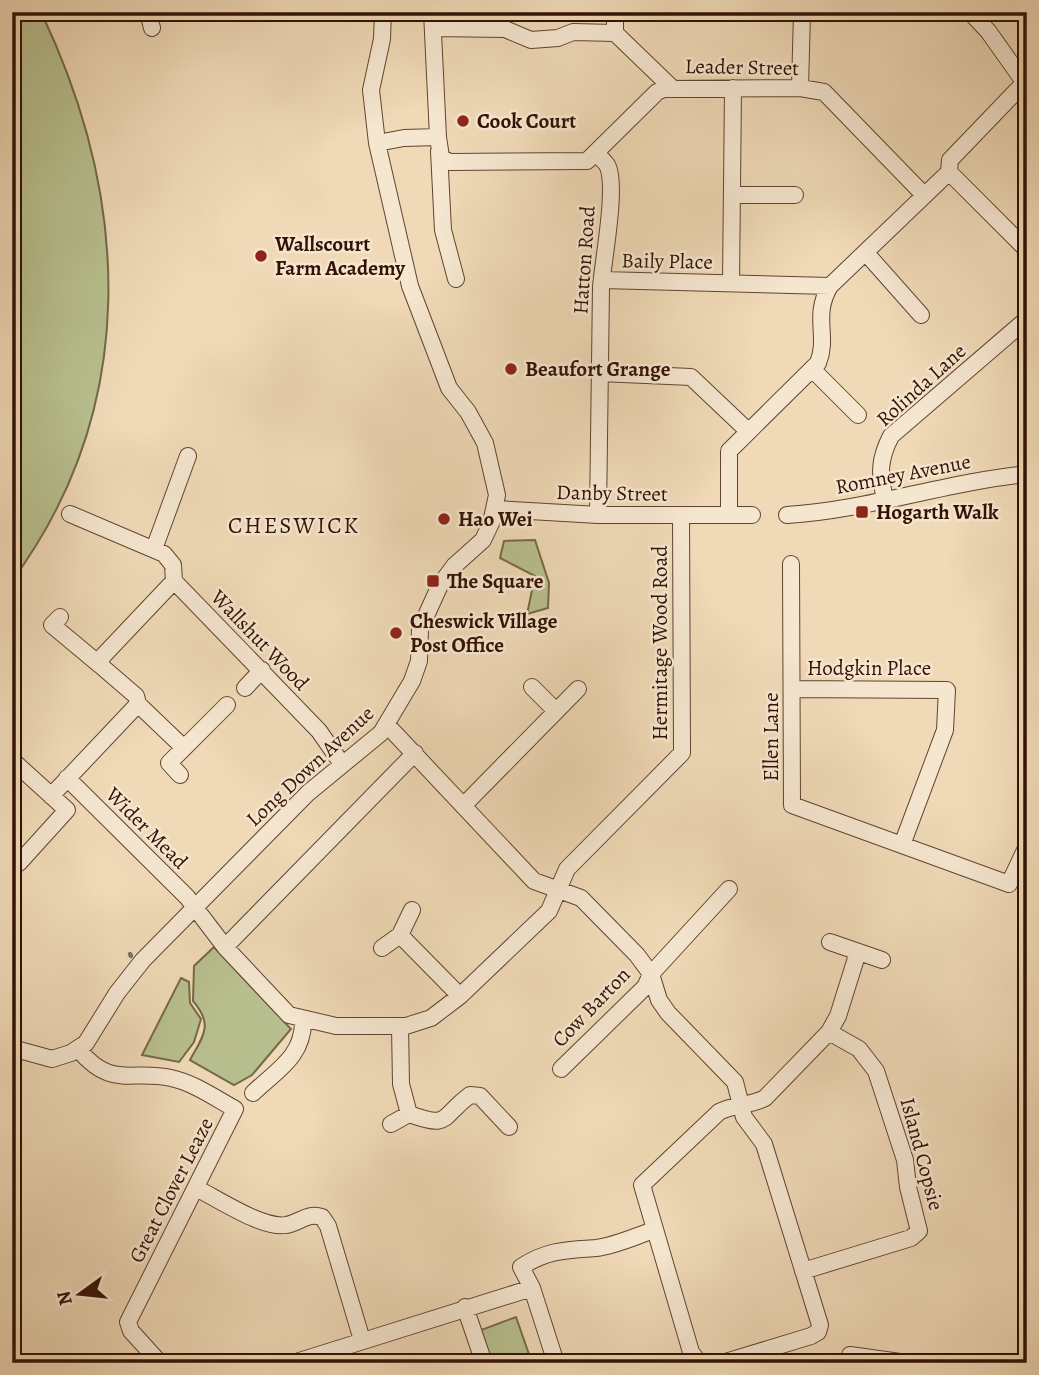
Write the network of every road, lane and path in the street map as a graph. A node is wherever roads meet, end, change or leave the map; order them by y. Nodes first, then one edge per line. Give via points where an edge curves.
1 (383, 12) edge
2 (615, 12) edge
3 (802, 12) edge
4 (970, 12) edge
5 (432, 20) edge
6 (615, 33) junction
7 (1026, 84) edge
8 (671, 87) junction
9 (733, 88) junction
10 (800, 88) junction
11 (377, 143) junction
12 (438, 144) junction
13 (597, 154) junction
14 (949, 172) junction
15 (733, 195) junction
16 (795, 195) dead end
17 (924, 195) junction
18 (1027, 250) edge
19 (866, 253) junction
20 (456, 279) dead end
21 (602, 280) junction
22 (731, 283) junction
23 (830, 286) junction
24 (921, 315) dead end
25 (1027, 319) edge
26 (813, 370) junction
27 (600, 373) junction
28 (858, 415) dead end
29 (748, 431) junction
30 (188, 456) dead end
31 (1027, 474) edge
32 (885, 499) junction
33 (495, 509) junction
34 (70, 514) dead end
35 (787, 514) dead end
36 (598, 515) junction
37 (681, 515) junction
38 (729, 515) junction
39 (752, 515) dead end
40 (154, 549) junction
41 (791, 564) dead end
42 (174, 581) junction
43 (60, 617) dead end
44 (100, 665) junction
45 (262, 670) junction
46 (532, 687) dead end
47 (245, 688) dead end
48 (578, 689) dead end
49 (792, 689) junction
50 (138, 704) junction
51 (227, 705) dead end
52 (556, 711) junction
53 (387, 725) junction
54 (184, 748) junction
55 (415, 753) junction
56 (12, 760) edge
57 (342, 764) junction
58 (180, 775) dead end
59 (67, 779) junction
60 (51, 796) junction
61 (463, 806) junction
62 (902, 845) junction
63 (1027, 846) edge
64 (19, 863) dead end
65 (729, 889) dead end
66 (559, 890) junction
67 (194, 910) junction
68 (412, 910) dead end
69 (400, 935) junction
70 (830, 942) dead end
71 (225, 947) junction
72 (382, 948) dead end
73 (858, 952) junction
74 (882, 960) dead end
75 (651, 974) junction
76 (460, 996) junction
77 (303, 1020) junction
78 (400, 1026) junction
79 (829, 1032) junction
80 (12, 1048) edge
81 (78, 1049) junction
82 (561, 1069) dead end
83 (253, 1093) dead end
84 (742, 1104) junction
85 (409, 1114) junction
86 (391, 1125) dead end
87 (509, 1127) dead end
88 (196, 1188) junction
89 (654, 1230) junction
90 (803, 1271) junction
91 (532, 1287) junction
92 (465, 1307) junction
93 (362, 1340) junction
94 (850, 1355) dead end
95 (160, 1363) edge
96 (293, 1363) edge
97 (484, 1363) edge
98 (556, 1363) edge
99 (699, 1363) edge
100 (722, 1363) edge
101 (906, 1363) edge

1 - 11 street, Long Down Avenue via 371,90
2 - 6 street
3 - 10 street
4 - 7 street
5 - 6 street via 505,29 531,40 573,32
5 - 12 street
6 - 8 street
7 - 14 street via 950,159
8 - 9 street, Leader Street
8 - 13 street, Leader Street via 657,92
9 - 10 street, Leader Street
9 - 15 street, Baily Place
10 - 17 street, Leader Street via 831,97
11 - 12 street via 404,138
11 - 33 street, Long Down Avenue via 410,286 449,387 485,443 496,481
12 - 13 street via 444,161 449,162 587,161
12 - 20 street via 443,230
13 - 21 street, Hatton Road via 607,165 609,181 607,259
14 - 17 street
14 - 18 street
15 - 16 street
15 - 22 street, Baily Place
17 - 19 street
19 - 23 street
19 - 24 street
21 - 22 street, Baily Place
21 - 27 street, Hatton Road
22 - 23 street, Baily Place
23 - 26 street via 821,301 821,351
25 - 32 street, Rolinda Lane via 891,436 879,476
26 - 28 street
26 - 29 street
27 - 29 street via 691,377
27 - 36 street, Hatton Road
29 - 38 street via 729,451
30 - 40 street
31 - 32 street, Romney Avenue
32 - 35 street, Romney Avenue
33 - 36 street, Danby Street
33 - 53 street, Long Down Avenue via 483,540 440,585 420,629 419,661 412,681
34 - 40 street, Wallshut Wood
36 - 37 street, Danby Street
37 - 38 street, Danby Street
37 - 66 street, Hermitage Wood Road via 682,753 567,869
38 - 39 street, Danby Street
40 - 42 street, Wallshut Wood via 173,565
41 - 49 street, Ellen Lane
42 - 44 street via 102,657
42 - 45 street, Wallshut Wood
43 - 44 street via 51,625
44 - 50 street via 136,696
45 - 47 street
45 - 57 street, Wallshut Wood
46 - 52 street
48 - 52 street
49 - 62 street, Ellen Lane via 792,806
49 - 62 street, Hodgkin Place via 947,690 945,730
50 - 54 street
50 - 59 street
51 - 54 street
52 - 61 street
53 - 55 street, Cow Barton
53 - 57 street, Long Down Avenue
54 - 58 street via 169,763
55 - 61 street, Cow Barton
55 - 71 street
56 - 60 street
57 - 67 street, Long Down Avenue
59 - 60 street
59 - 67 street, Wider Mead via 187,897
60 - 64 street via 67,810
61 - 66 street, Cow Barton via 534,881
62 - 63 street, Ellen Lane via 1009,884
65 - 75 street, Cow Barton
66 - 75 street, Cow Barton via 581,898
66 - 76 street, Hermitage Wood Road via 549,911
67 - 71 street, Wider Mead
67 - 81 street, Long Down Avenue via 132,972
68 - 69 street
69 - 72 street
69 - 76 street
70 - 73 street
71 - 77 street, Wider Mead via 289,1015
73 - 74 street
73 - 79 street
75 - 82 street, Cow Barton via 645,987
75 - 84 street, Cow Barton via 668,1013 735,1082
76 - 78 street, Hermitage Wood Road via 431,1018
77 - 78 street, Hermitage Wood Road via 336,1026
77 - 83 street via 303,1038 294,1055
78 - 85 street via 401,1084
79 - 84 street via 765,1098
79 - 90 street, Island Copsie via 859,1049 876,1071 905,1160 919,1231 911,1238
80 - 81 street via 52,1059
81 - 88 street, Great Clover Leaze via 98,1069 131,1077 175,1079 235,1109
84 - 89 street via 719,1112 642,1185
84 - 90 street, Cow Barton via 750,1128 764,1144
85 - 86 street
85 - 87 street via 436,1123 470,1095 480,1096
88 - 93 street via 265,1223 286,1226 306,1216 322,1217
88 - 95 street, Great Clover Leaze via 128,1322
89 - 91 street via 597,1248 572,1247 531,1261 521,1267
89 - 99 street via 691,1352
90 - 100 street, Cow Barton via 820,1325 818,1332
91 - 92 street
91 - 98 street
92 - 93 street
92 - 97 street
93 - 96 street
94 - 101 street

